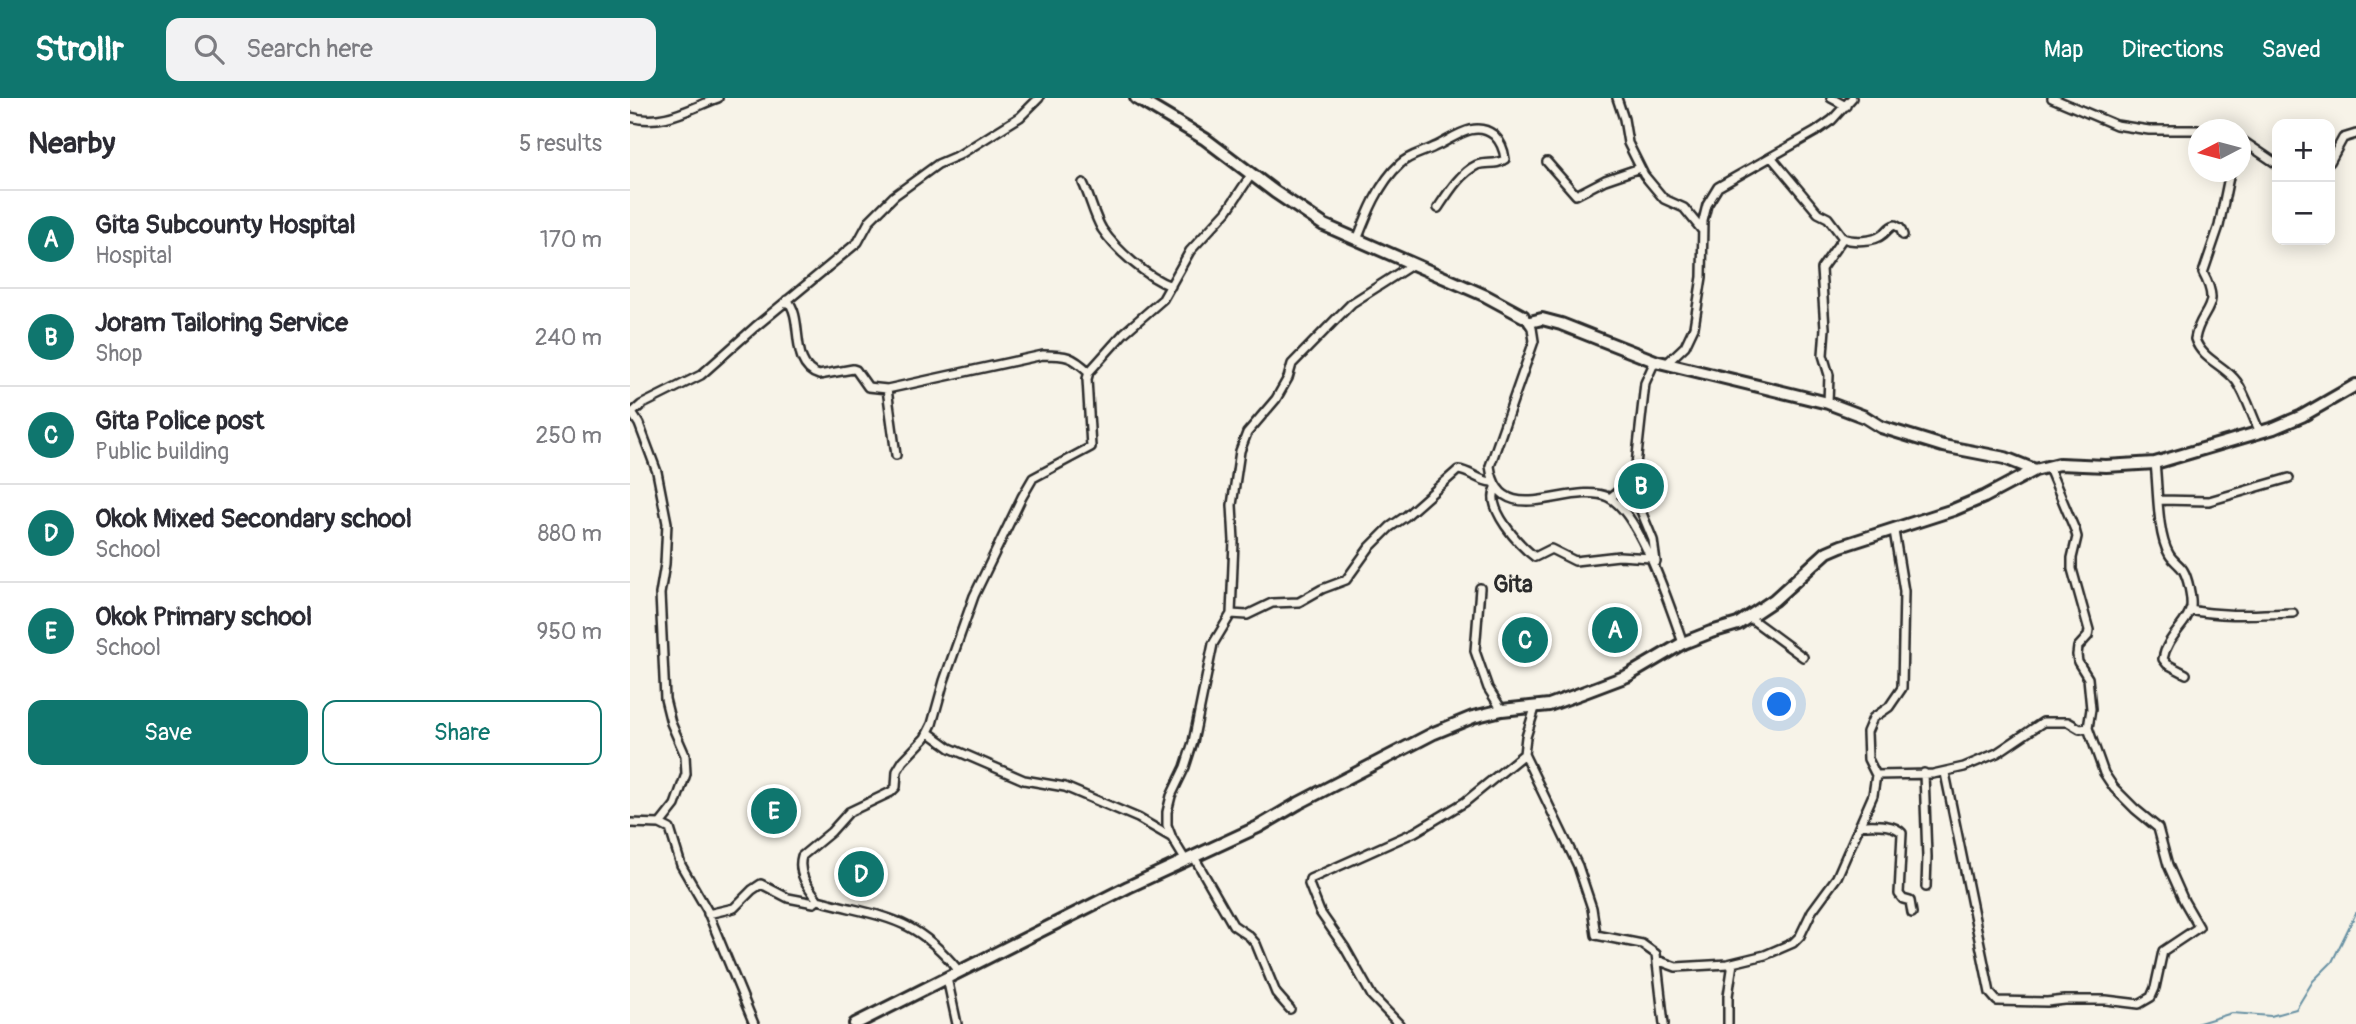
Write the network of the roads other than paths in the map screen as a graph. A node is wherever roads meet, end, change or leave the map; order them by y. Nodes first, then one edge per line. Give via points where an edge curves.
1 (718, 98) edge
2 (1040, 98) edge
3 (1136, 98) edge
4 (1617, 98) edge
5 (1831, 98) edge
6 (1852, 98) edge
7 (2052, 98) edge
8 (1846, 106) junction
9 (630, 117) edge
10 (2188, 130) edge
11 (2356, 134) edge
12 (2251, 146) edge
13 (2335, 153) edge
14 (1772, 158) junction
15 (2272, 161) edge
16 (1547, 162) dead end
17 (1640, 167) junction
18 (1251, 175) junction
19 (2228, 182) edge
20 (1083, 183) dead end
21 (1438, 208) dead end
22 (1702, 229) junction
23 (1903, 235) dead end
24 (1843, 238) junction
25 (1357, 240) junction
26 (1413, 264) junction
27 (1171, 286) junction
28 (787, 300) junction
29 (1526, 319) junction
30 (1660, 363) junction
31 (1089, 372) junction
32 (2356, 385) edge
33 (887, 389) junction
34 (1829, 403) junction
35 (631, 414) edge
36 (2260, 432) junction
37 (896, 455) dead end
38 (2155, 463) junction
39 (2048, 467) junction
40 (2035, 470) junction
41 (2289, 478) dead end
42 (1634, 483) junction
43 (1494, 485) junction
44 (1610, 498) junction
45 (2160, 500) junction
46 (1894, 531) junction
47 (1651, 558) junction
48 (1656, 570) junction
49 (1480, 587) dead end
50 (2190, 610) junction
51 (2293, 613) dead end
52 (1231, 614) junction
53 (1750, 618) junction
54 (1684, 643) junction
55 (1803, 657) dead end
56 (2186, 674) dead end
57 (1535, 708) junction
58 (1502, 710) junction
59 (2088, 728) junction
60 (928, 732) junction
61 (1524, 754) junction
62 (1924, 773) junction
63 (1945, 773) junction
64 (1876, 775) junction
65 (630, 822) edge
66 (660, 824) junction
67 (1861, 825) junction
68 (1172, 838) junction
69 (1190, 859) junction
70 (1926, 887) dead end
71 (818, 900) junction
72 (1912, 913) dead end
73 (708, 914) junction
74 (1657, 960) junction
75 (1733, 963) junction
76 (959, 971) junction
77 (947, 978) junction
78 (1290, 1009) dead end
79 (754, 1024) edge
80 (855, 1024) edge
81 (957, 1024) edge
82 (1399, 1024) edge
83 (1664, 1024) edge
84 (1728, 1024) edge

1 - 9 street via 677,116 646,121
2 - 28 street via 1020,117 938,164 894,196 870,220 858,242
3 - 18 street via 1205,139
4 - 17 street via 1628,143
5 - 8 street
6 - 8 street
7 - 10 street via 2116,125
8 - 14 street
11 - 13 street via 2343,138
12 - 15 street
14 - 22 street via 1718,187 1707,205
14 - 24 street
16 - 17 street via 1576,195
17 - 22 street via 1664,199 1684,208
18 - 25 street via 1324,225
18 - 27 street via 1227,211 1190,251
19 - 36 street via 2203,272 2211,301 2195,339 2199,349 2237,383
20 - 27 street via 1101,228 1111,240 1157,281
21 - 25 street via 1467,172 1505,159 1500,141 1487,130 1462,132 1402,162 1377,196
22 - 30 street via 1702,277 1694,327 1685,346
23 - 24 street via 1895,225 1879,238
24 - 34 street via 1821,269
25 - 26 street
26 - 29 street
26 - 52 street via 1352,303 1292,364 1276,399 1247,433 1232,505
27 - 31 street
28 - 33 street via 808,368 819,375 853,369 868,387
28 - 35 street via 701,375
29 - 30 street via 1561,324
29 - 43 street via 1534,341 1490,466
30 - 34 street
30 - 42 street via 1645,383
31 - 33 street via 1065,355 1043,355
31 - 60 street via 1091,447 1033,478 1022,496 974,596
32 - 36 street via 2302,416
33 - 37 street
34 - 40 street via 1881,427
35 - 66 street via 657,472 667,523 660,594 665,699 685,755 685,774 675,805
36 - 38 street
38 - 39 street
38 - 45 street
39 - 40 street
39 - 59 street via 2077,537 2073,569 2089,631 2077,655 2088,678
40 - 46 street via 1984,498
41 - 45 street via 2209,501
42 - 44 street
42 - 48 street via 1653,540
43 - 44 street via 1508,497 1538,502 1581,495
43 - 47 street via 1493,503 1499,514 1535,557 1551,549 1574,561
43 - 52 street via 1458,470 1390,527 1346,580 1298,603 1272,603 1247,615
44 - 47 street via 1637,531
45 - 50 street via 2166,548 2183,571
46 - 53 street via 1827,552
46 - 64 street via 1904,592 1904,661 1902,688 1889,708 1873,718 1867,732 1868,759
47 - 48 street
48 - 54 street
49 - 58 street via 1475,651 1488,688
50 - 51 street via 2213,615
50 - 56 street via 2168,642 2163,659
52 - 68 street via 1213,644 1193,742 1171,796 1167,825
53 - 54 street
53 - 55 street
54 - 57 street via 1626,676
57 - 58 street
57 - 61 street
58 - 69 street via 1434,733
59 - 63 street via 2043,722 1997,753
59 - 63 street via 2114,788 2158,828 2168,865 2199,927 2163,951 2151,997 2139,1004 1997,1001 1990,993
60 - 68 street via 950,748 1024,780 1065,787
60 - 71 street via 903,761 891,792 849,812 802,856 804,881
61 - 74 street via 1578,866 1597,935 1642,944
61 - 82 street via 1465,803 1415,832 1310,879 1320,912 1372,996
62 - 63 street
62 - 64 street
62 - 70 street
64 - 67 street
65 - 66 street
66 - 73 street via 670,829 681,865
67 - 72 street via 1896,828 1902,833 1899,894 1910,901
67 - 75 street via 1837,877 1800,936 1765,955
68 - 69 street
69 - 76 street
69 - 78 street via 1233,925 1256,944 1276,993
71 - 73 street via 788,898 761,884 734,908
71 - 76 street via 906,925 933,942
73 - 79 street
74 - 75 street via 1676,967
74 - 83 street
75 - 84 street
76 - 77 street
77 - 80 street
77 - 81 street

